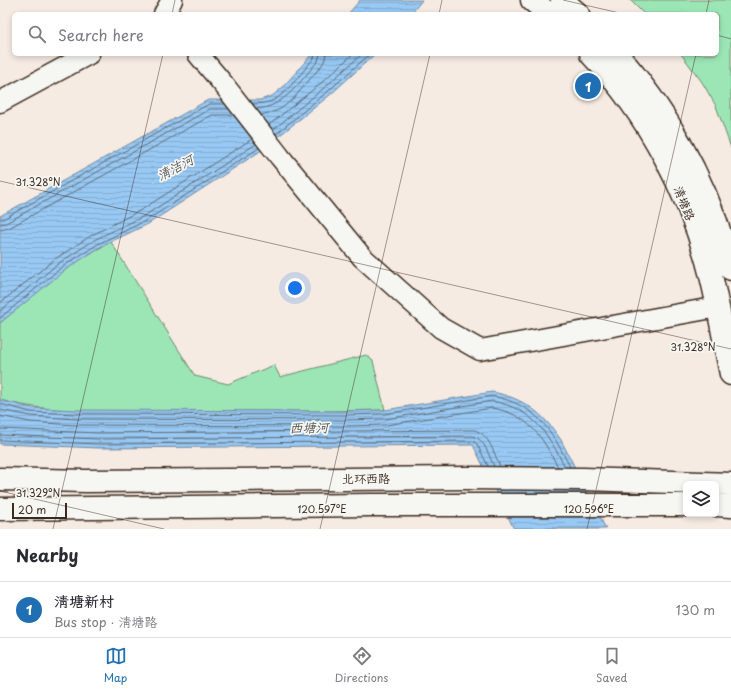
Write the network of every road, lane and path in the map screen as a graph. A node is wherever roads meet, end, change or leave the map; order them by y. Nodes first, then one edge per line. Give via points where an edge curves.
1 (160, 0) edge
2 (172, 0) edge
3 (532, 0) edge
4 (562, 0) edge
5 (163, 12) edge
6 (165, 12) edge
7 (547, 12) edge
8 (576, 12) edge
9 (86, 56) edge
10 (200, 56) edge
11 (593, 56) edge
12 (618, 56) edge
13 (0, 102) edge
14 (731, 269) edge
15 (718, 307) junction
16 (731, 374) edge
17 (0, 479) edge
18 (731, 484) edge
19 (683, 505) edge
20 (719, 505) edge
21 (731, 506) edge
22 (0, 510) edge

1 - 5 street
2 - 6 street
3 - 7 main road
4 - 8 main road
9 - 13 street
10 - 15 street via 362,257 441,328 480,350
11 - 15 main road, 清塘路 via 632,104 668,164 703,249
12 - 14 main road, 清塘路 via 652,98 682,145 702,184
15 - 16 main road, 清塘路
17 - 18 main road, 北环西路 via 86,481 469,478
19 - 22 main road via 372,505
20 - 21 main road

